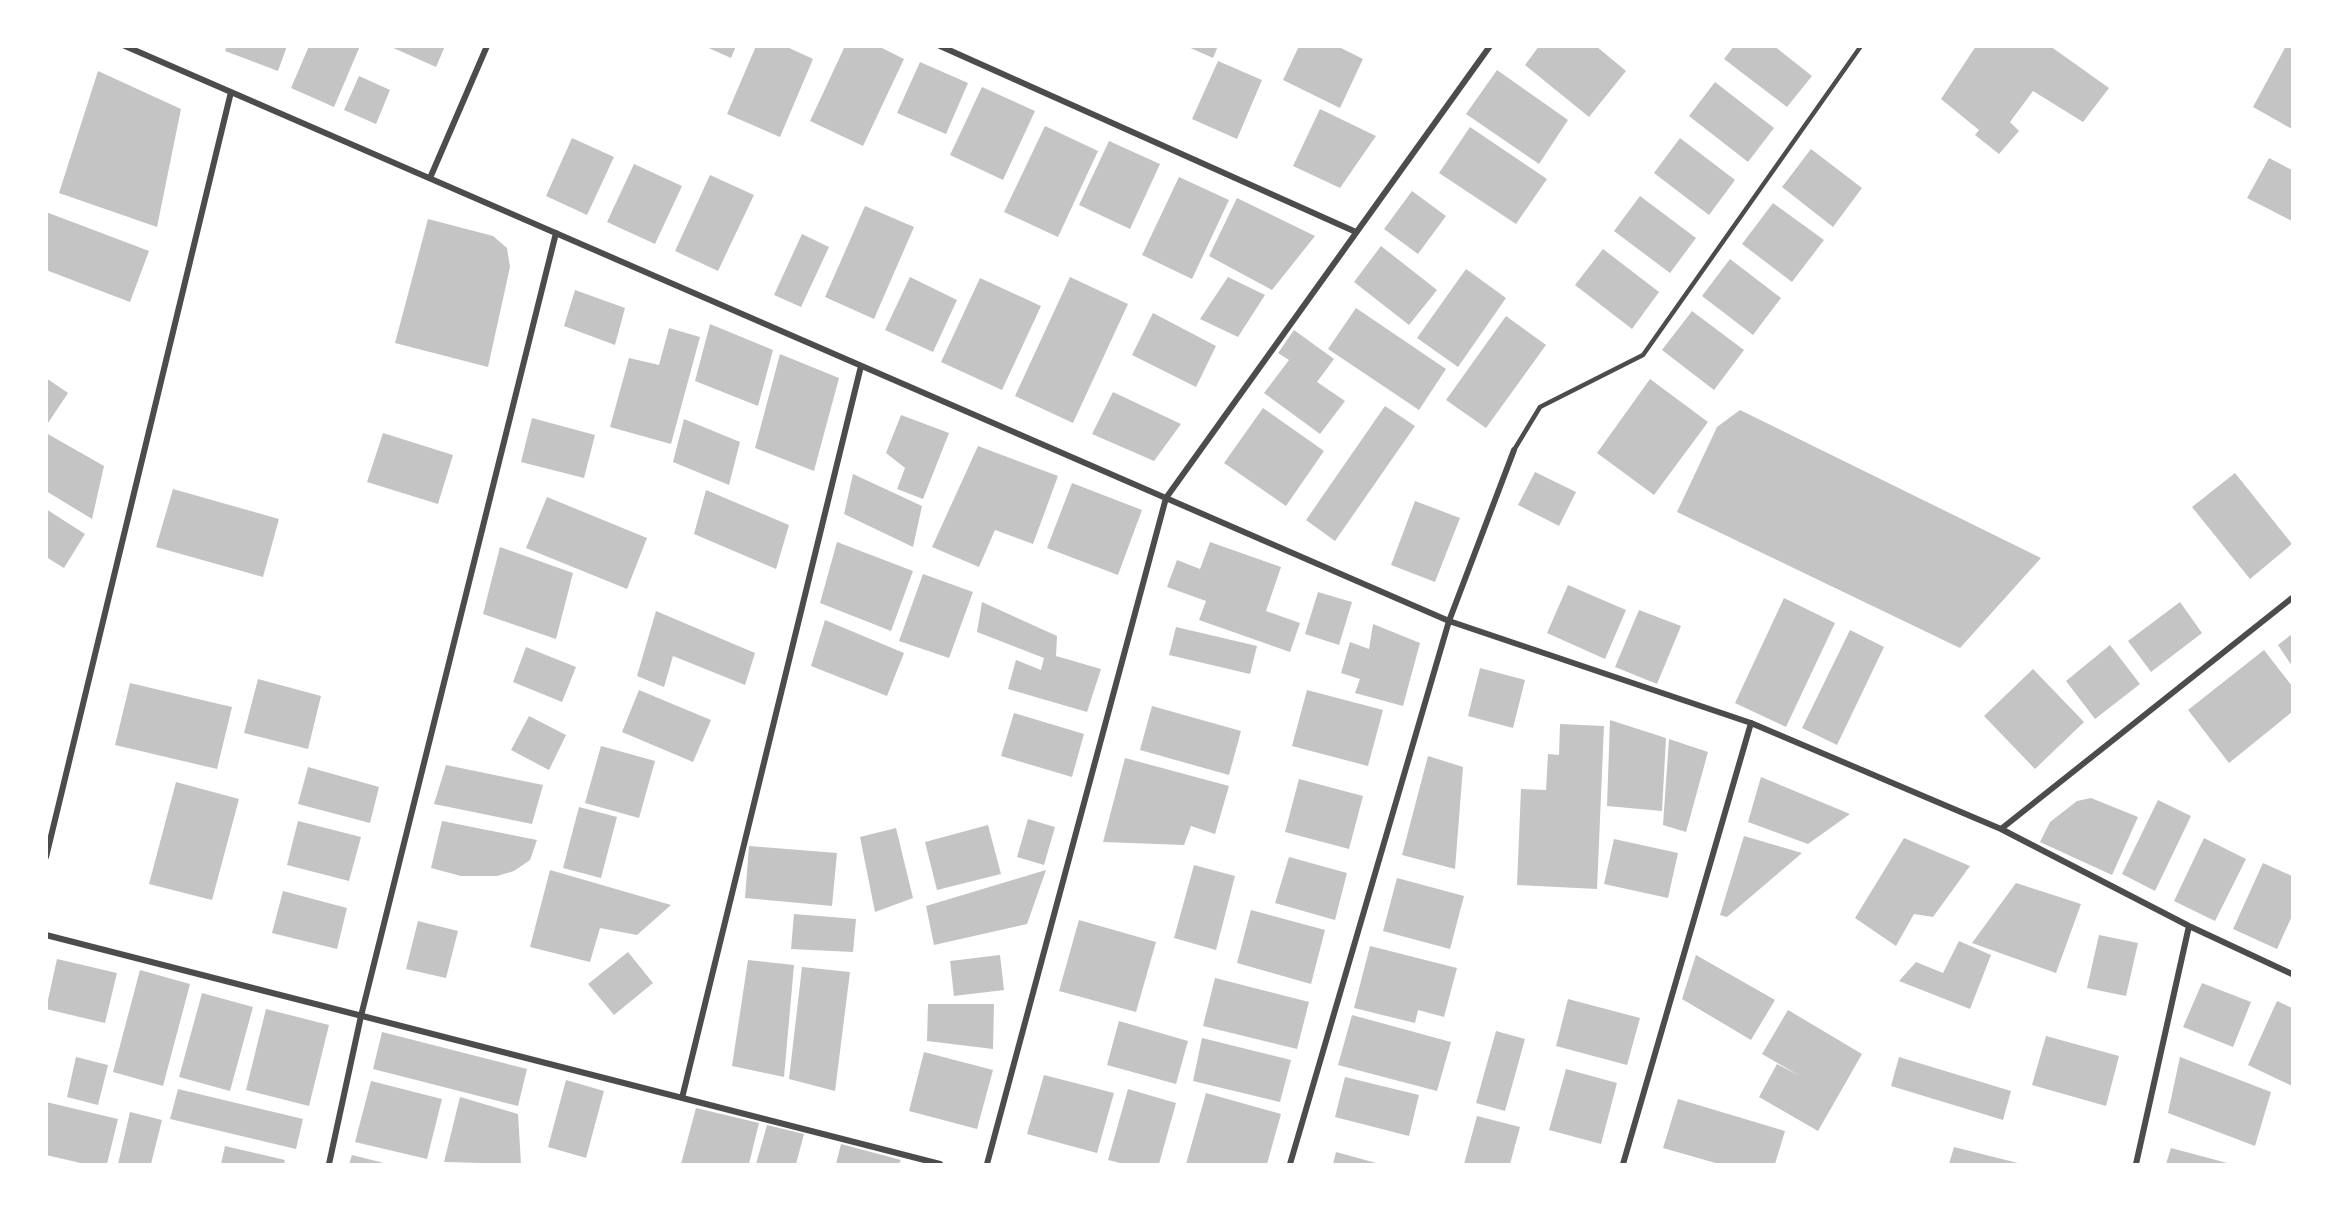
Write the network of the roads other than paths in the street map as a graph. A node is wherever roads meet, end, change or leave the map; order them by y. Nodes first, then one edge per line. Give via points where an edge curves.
1 (125, 46) edge
2 (487, 46) edge
3 (940, 46) edge
4 (1490, 46) edge
5 (1861, 46) edge
6 (231, 92) junction
7 (430, 178) junction
8 (1356, 232) junction
9 (556, 233) junction
10 (861, 366) junction
11 (1514, 450) joint
12 (1166, 498) junction
13 (2292, 598) edge
14 (1449, 621) junction
15 (1751, 723) junction
16 (2001, 829) junction
17 (46, 857) edge
18 (2189, 926) junction
19 (46, 935) edge
20 (2292, 974) edge
21 (361, 1016) junction
22 (682, 1098) junction
23 (329, 1164) edge
24 (940, 1164) edge
25 (987, 1164) edge
26 (1290, 1164) edge
27 (1623, 1164) edge
28 (2136, 1164) edge

1 - 6 street
2 - 7 street
3 - 8 street
4 - 8 street
5 - 11 lane via 1643,355 1540,407
6 - 7 street
6 - 17 street
7 - 9 street
8 - 12 street
9 - 10 street
9 - 21 street
10 - 12 street
10 - 22 street
11 - 14 street
12 - 14 street
12 - 25 street
13 - 16 street
14 - 15 street
14 - 26 street
15 - 16 street
15 - 27 street
16 - 18 street
18 - 20 street
18 - 28 street
19 - 21 street
21 - 22 street
21 - 23 street
22 - 24 street

